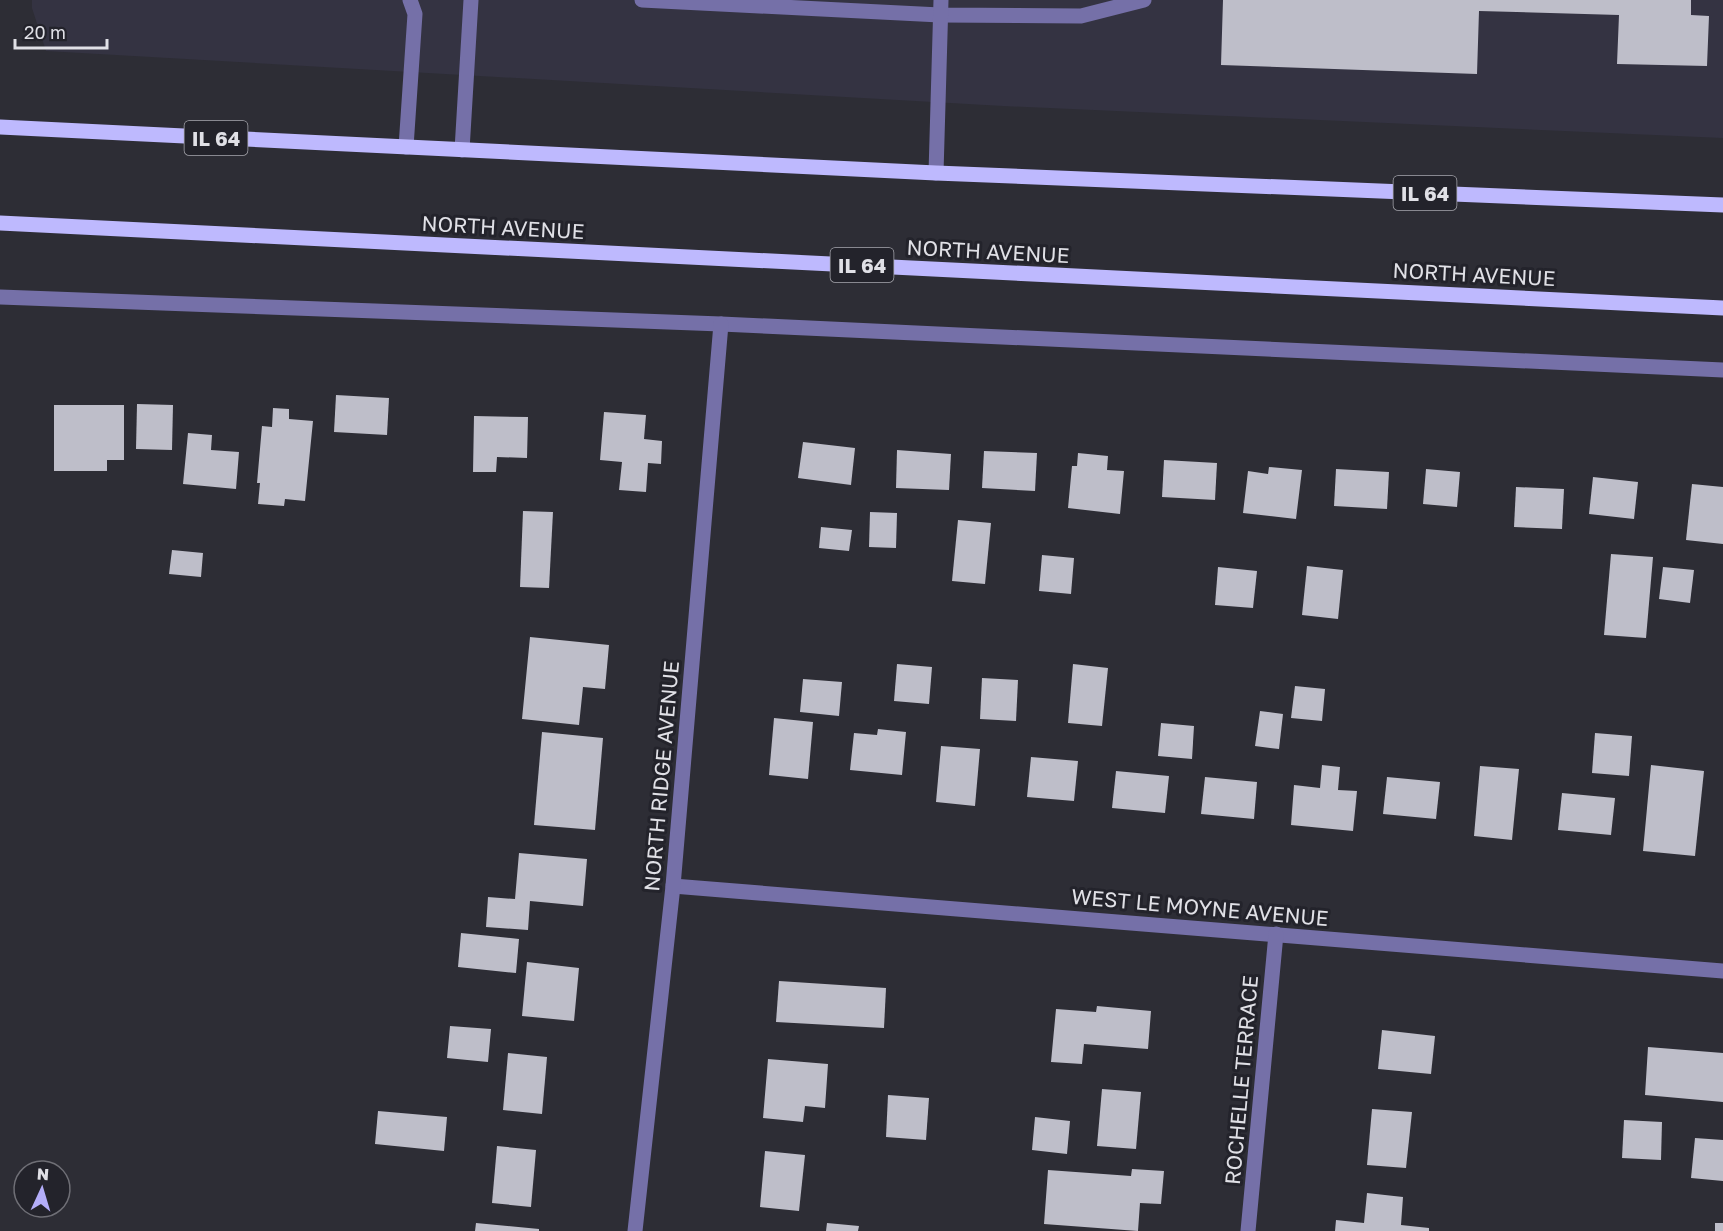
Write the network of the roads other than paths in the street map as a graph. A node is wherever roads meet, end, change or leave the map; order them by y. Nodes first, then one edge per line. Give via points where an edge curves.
1 (410, 0) edge
2 (471, 0) edge
3 (642, 0) edge
4 (1144, 0) edge
5 (940, 7) edge
6 (1047, 8) edge
7 (0, 127) edge
8 (406, 147) junction
9 (462, 150) junction
10 (936, 173) junction
11 (1723, 205) edge
12 (0, 223) edge
13 (0, 297) edge
14 (1723, 308) edge
15 (721, 324) junction
16 (1723, 370) edge
17 (673, 885) junction
18 (1276, 934) junction
19 (1723, 971) edge
20 (635, 1231) edge
21 (1248, 1231) edge

1 - 8 street via 415,14
2 - 9 street
3 - 5 street
4 - 6 street via 1081,16
5 - 6 street
5 - 10 street
7 - 8 main road, IL 64
8 - 9 main road, IL 64
9 - 10 main road, IL 64
10 - 11 main road, IL 64
12 - 14 main road, NORTH AVENUE / IL 64
13 - 15 street
15 - 16 street
15 - 17 street, NORTH RIDGE AVENUE
17 - 18 street, WEST LE MOYNE AVENUE
17 - 20 street, NORTH RIDGE AVENUE
18 - 19 street, WEST LE MOYNE AVENUE
18 - 21 street, ROCHELLE TERRACE

